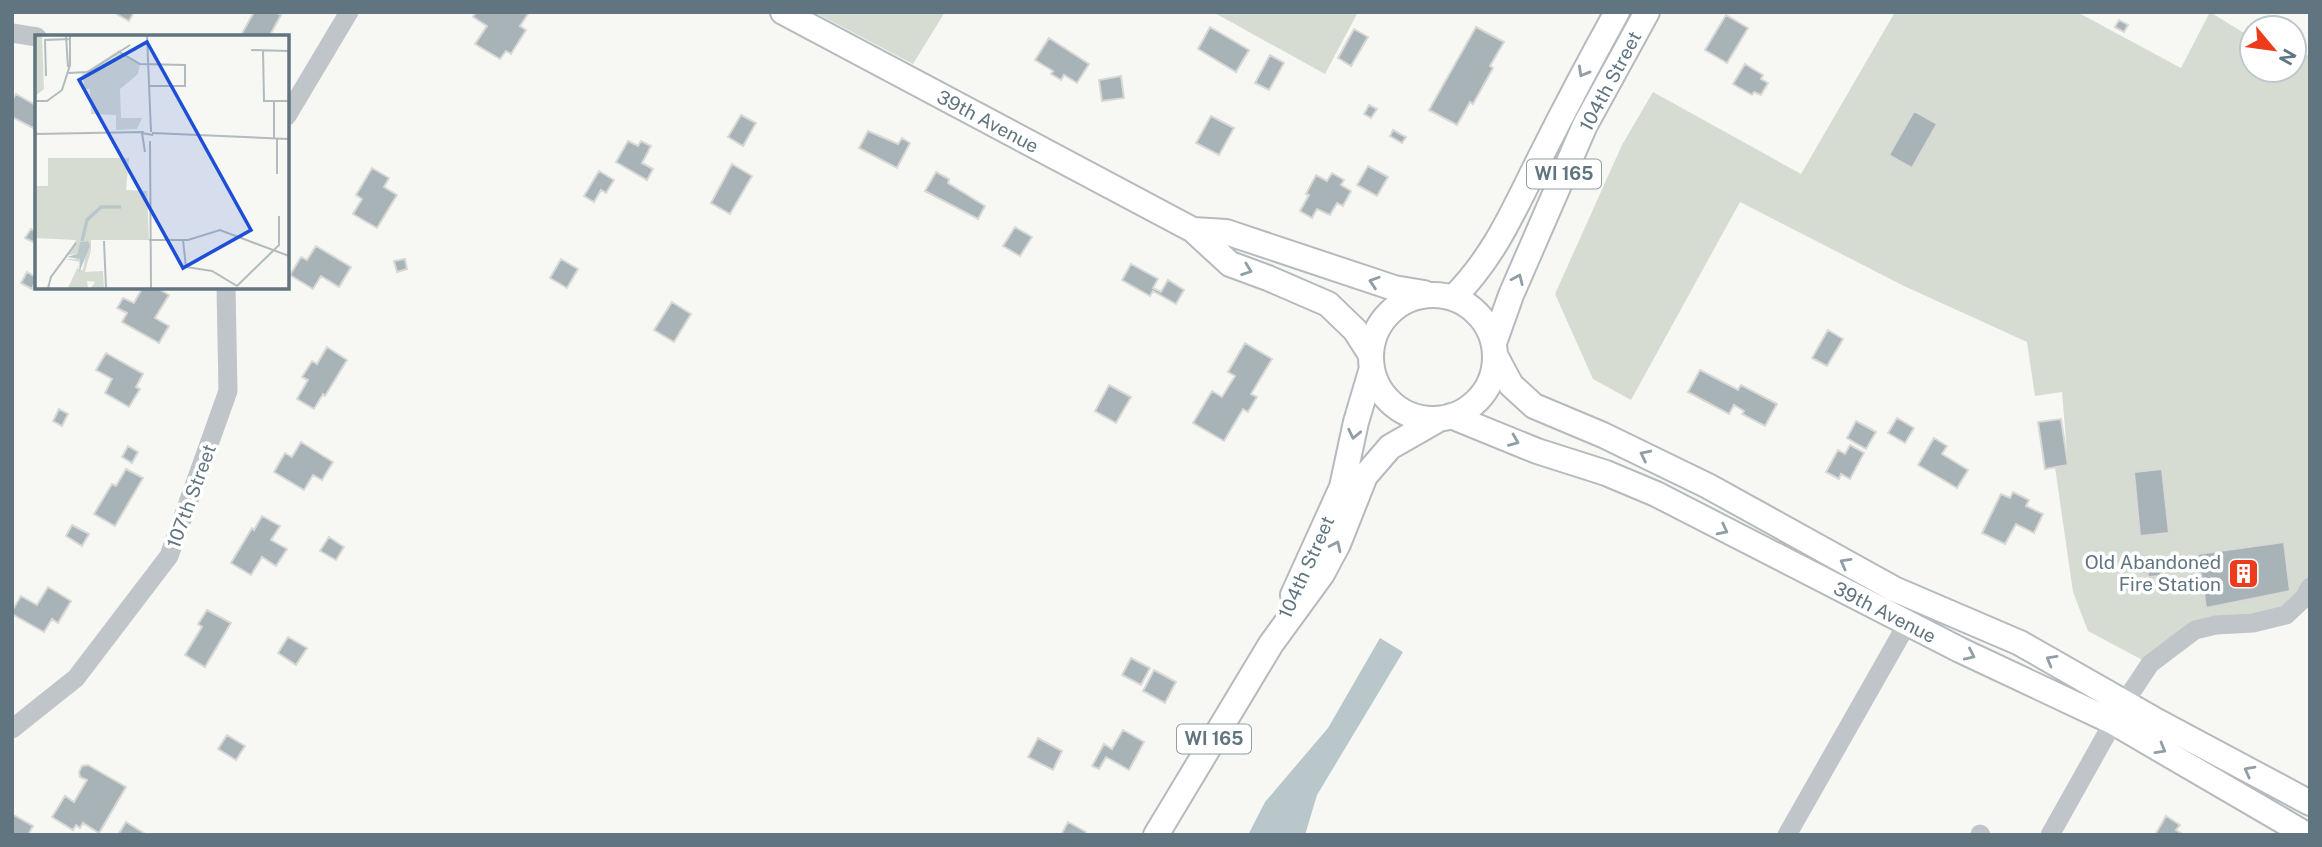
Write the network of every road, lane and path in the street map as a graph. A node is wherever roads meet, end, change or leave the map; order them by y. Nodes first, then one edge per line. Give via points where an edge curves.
1 (349, 12) edge
2 (783, 12) edge
3 (1617, 12) edge
4 (1647, 12) edge
5 (12, 33) edge
6 (35, 37) edge
7 (289, 113) edge
8 (1193, 230) junction
9 (226, 289) edge
10 (1447, 296) junction
11 (1494, 349) junction
12 (1371, 361) junction
13 (1445, 418) junction
14 (1708, 486) junction
15 (1693, 514) junction
16 (2310, 587) edge
17 (1907, 624) junction
18 (1271, 644) junction
19 (2119, 712) junction
20 (12, 729) edge
21 (2310, 803) edge
22 (1156, 835) edge
23 (1787, 835) edge
24 (2050, 835) edge
25 (2307, 835) edge

1 - 7 street
2 - 8 main road, 39th Avenue
3 -> 10 main road, 104th Street / WI 165 via 1498,243 1470,281
11 -> 4 main road, 104th Street / WI 165 via 1511,295 1585,125
5 - 6 street
10 -> 8 main road, 39th Avenue via 1394,288 1226,232
8 -> 12 main road, 39th Avenue via 1230,264 1328,304 1354,330
9 - 20 street, 107th Street via 228,391 169,556 76,678
10 - 11 main road via 1471,308 1485,323
10 - 12 main road, WI 165 via 1420,296 1401,303 1385,317 1375,335
11 - 13 main road, WI 165 via 1492,375 1483,393 1469,408
14 -> 11 main road, 39th Avenue via 1534,406 1511,385
12 - 13 main road via 1383,393 1403,412
12 -> 18 main road, 104th Street / WI 165 via 1342,487
13 -> 15 main road, 39th Avenue via 1605,473
18 -> 13 main road, 104th Street / WI 165 via 1322,574 1365,476 1390,447
14 - 15 main road
19 -> 14 main road, 39th Avenue via 2021,643 1894,589
15 -> 17 main road, 39th Avenue
16 - 19 street via 2286,615 2195,630 2150,664
17 -> 19 main road, 39th Avenue
17 - 23 street
18 - 22 main road, 104th Street / WI 165
21 -> 19 main road, 39th Avenue
19 - 24 street
19 -> 25 main road, 39th Avenue

